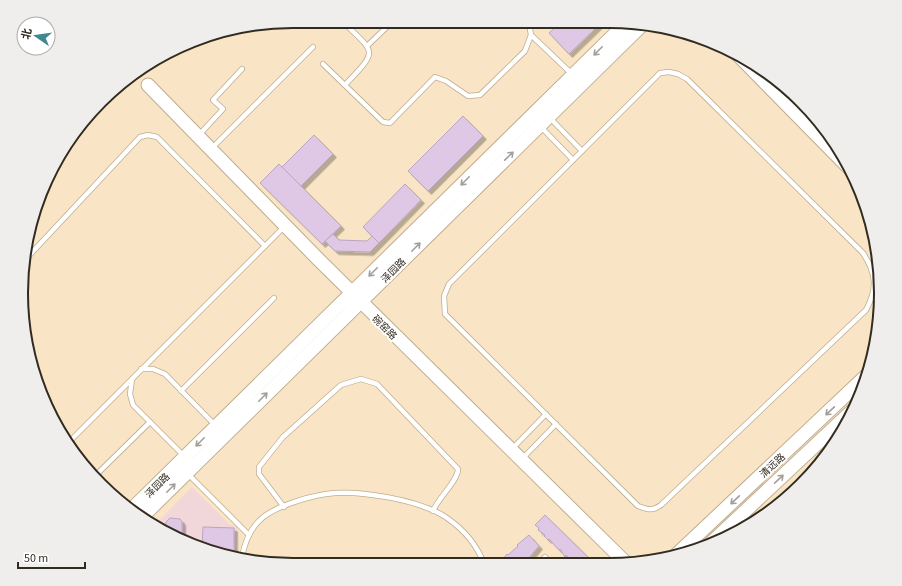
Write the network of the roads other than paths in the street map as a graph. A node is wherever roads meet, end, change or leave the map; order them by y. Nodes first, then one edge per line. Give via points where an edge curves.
1 (350, 28) edge
2 (386, 28) edge
3 (530, 28) edge
4 (620, 29) edge
5 (637, 30) edge
6 (531, 35) junction
7 (367, 46) junction
8 (313, 47) dead end
9 (323, 64) dead end
10 (242, 69) dead end
11 (755, 72) edge
12 (573, 75) junction
13 (148, 85) dead end
14 (345, 85) junction
15 (544, 121) junction
16 (198, 136) junction
17 (210, 149) junction
18 (831, 150) edge
19 (582, 151) junction
20 (573, 160) junction
21 (285, 226) junction
22 (265, 246) junction
23 (31, 254) edge
24 (873, 275) edge
25 (874, 287) edge
26 (274, 298) dead end
27 (356, 298) junction
28 (141, 369) junction
29 (133, 378) junction
30 (858, 383) edge
31 (181, 391) junction
32 (546, 414) junction
33 (150, 422) junction
34 (556, 424) junction
35 (839, 424) edge
36 (216, 426) junction
37 (72, 439) edge
38 (511, 450) junction
39 (185, 457) junction
40 (521, 460) junction
41 (99, 473) edge
42 (187, 473) junction
43 (136, 506) edge
44 (284, 507) junction
45 (433, 511) junction
46 (146, 513) edge
47 (742, 522) edge
48 (249, 535) junction
49 (685, 547) edge
50 (243, 553) edge
51 (620, 557) edge
52 (481, 558) edge

1 - 7 lane
2 - 7 lane
3 - 6 lane
4 -> 12 street, 泽园路
5 - 15 street, 泽园路
6 - 12 lane
6 - 14 lane via 525,50 480,95 468,96 446,81 435,77 390,123 384,122
7 - 14 lane via 370,52 368,60
8 - 17 lane
9 - 14 lane
10 - 16 lane via 213,100 223,109
11 - 18 street
12 -> 27 street, 泽园路
13 - 16 street, 碗窑路
15 - 19 lane
15 - 20 lane
27 -> 15 street, 泽园路
16 - 17 street, 碗窑路
17 - 21 street, 碗窑路
19 - 20 lane
19 - 24 lane via 660,73 678,74 687,79 863,253 872,266
20 - 32 lane via 449,284 444,302 445,314
21 - 22 lane
21 - 27 street, 碗窑路
22 - 23 lane via 157,137 148,135 140,137
22 - 28 lane
25 - 34 lane via 866,310 655,510 646,510 638,506
26 - 31 lane
27 - 36 street, 泽园路
27 - 38 street, 碗窑路
42 -> 27 street, 泽园路
28 - 29 lane
28 - 31 lane via 161,372
29 - 33 lane via 130,388 131,400
29 - 37 lane
30 -> 49 street, 清远路
31 - 36 lane
32 - 34 lane
32 - 38 lane
33 - 39 lane
33 - 41 lane
34 - 40 lane
47 -> 35 street, 清远路
36 -> 39 street, 泽园路
38 - 40 street, 碗窑路
39 - 43 street, 泽园路
40 - 51 street, 碗窑路
46 -> 42 street, 泽园路
42 - 48 lane
44 - 45 lane via 326,494 362,494 392,498
44 - 45 lane via 259,474 259,467 284,437 341,385 361,379 377,384 458,469 458,476 436,502
44 - 48 lane via 265,515
45 - 52 lane via 447,518 470,538
48 - 50 lane

